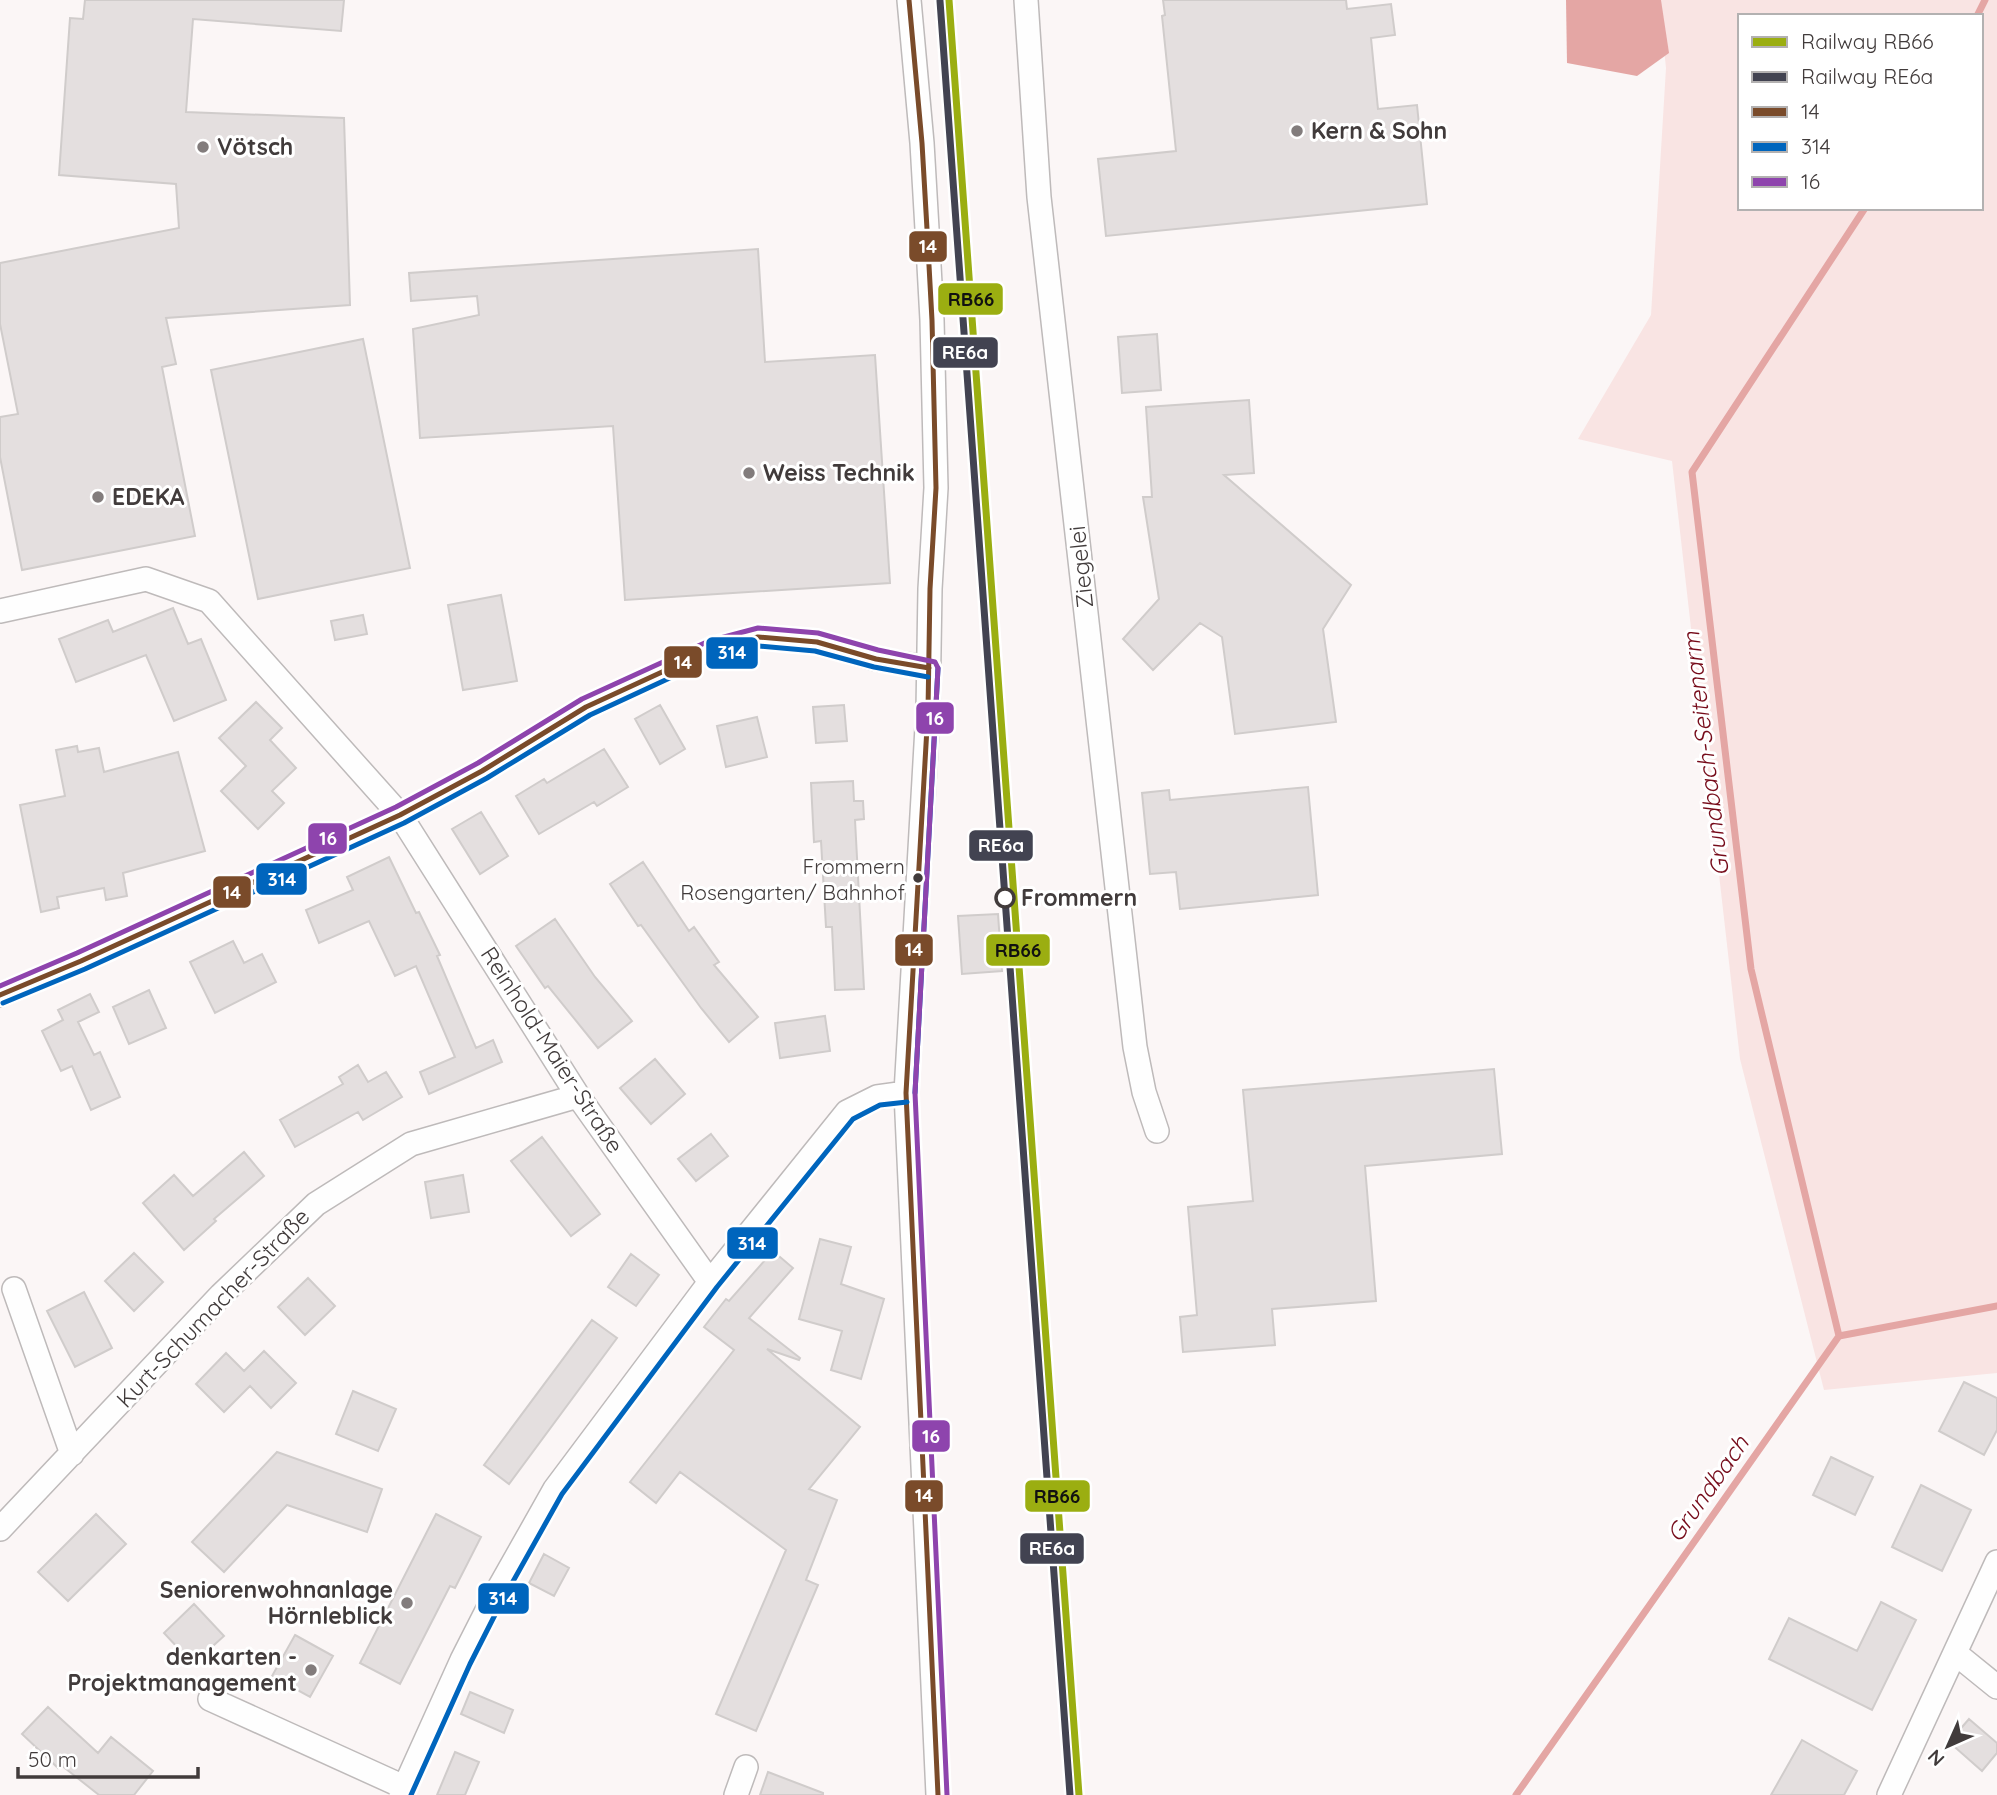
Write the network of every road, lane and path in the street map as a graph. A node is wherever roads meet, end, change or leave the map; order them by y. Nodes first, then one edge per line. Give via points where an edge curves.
1 (909, 0) edge
2 (1026, 0) edge
3 (0, 611) edge
4 (929, 668) junction
5 (400, 815) junction
6 (0, 995) edge
7 (906, 1093) junction
8 (578, 1096) junction
9 (1157, 1131) dead end
10 (709, 1282) junction
11 (14, 1289) dead end
12 (72, 1454) junction
13 (0, 1529) edge
14 (1997, 1562) edge
15 (1955, 1654) junction
16 (1997, 1688) edge
17 (210, 1699) dead end
18 (746, 1767) dead end
19 (402, 1791) edge
20 (736, 1795) edge
21 (938, 1795) edge
22 (1889, 1795) edge

1 - 4 street via 932,320 936,488
2 - 9 street, Ziegelei via 1040,197 1133,1034
3 - 5 street, Reinhold-Maier-Straße via 146,579 209,601
4 - 5 street via 817,642 758,637 712,649 586,707
4 - 7 street
5 - 6 street
5 - 8 street, Reinhold-Maier-Straße
7 - 10 street via 877,1097 848,1112
7 - 21 street
8 - 10 street, Reinhold-Maier-Straße
8 - 12 street, Kurt-Schumacher-Straße via 411,1144 316,1204 221,1296
10 - 19 street via 555,1489 467,1650
11 - 12 street
12 - 13 street, Kurt-Schumacher-Straße
14 - 15 street
15 - 16 street
15 - 22 street
17 - 19 street
18 - 20 street

